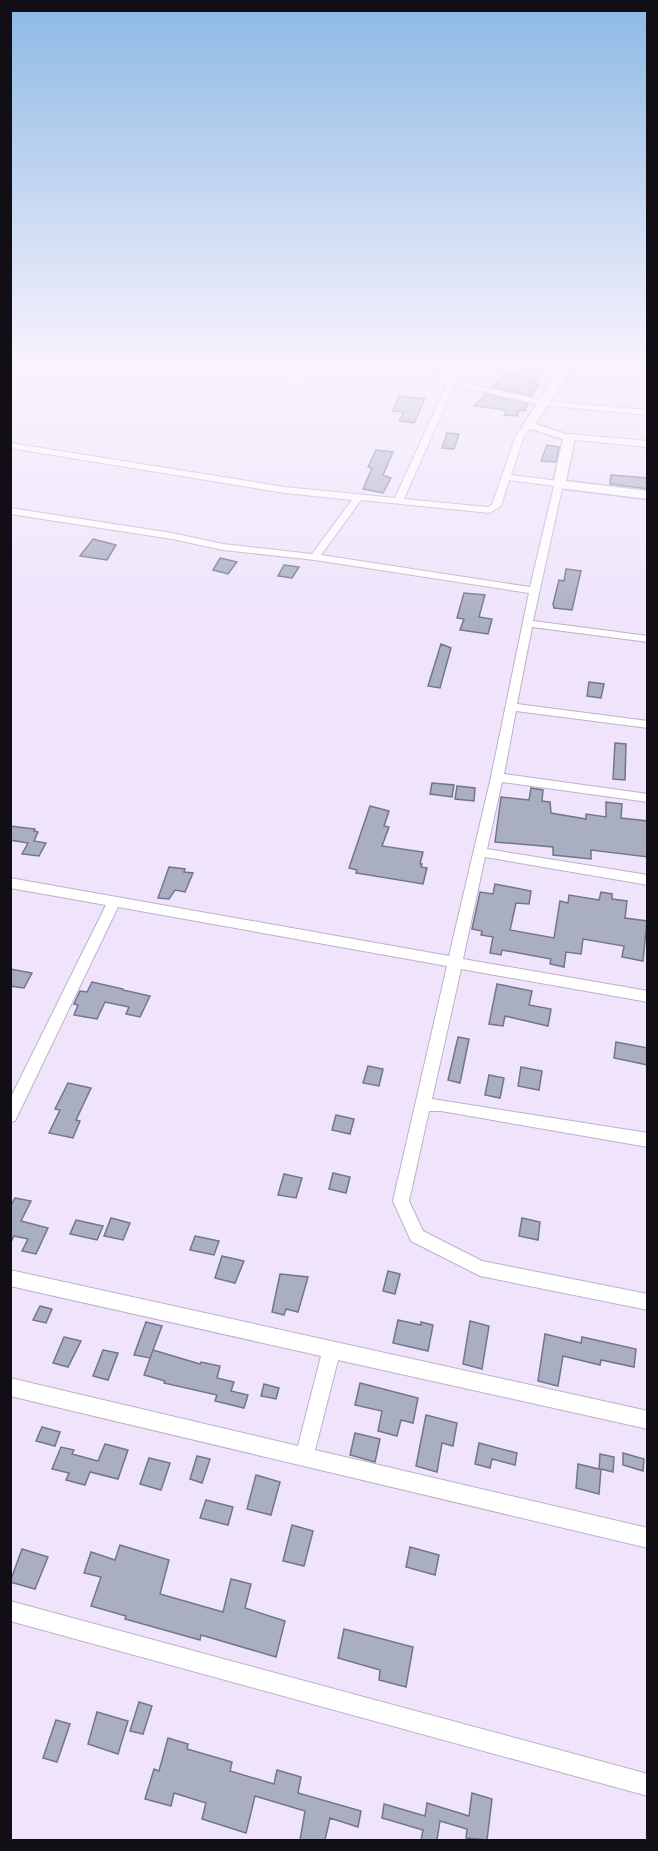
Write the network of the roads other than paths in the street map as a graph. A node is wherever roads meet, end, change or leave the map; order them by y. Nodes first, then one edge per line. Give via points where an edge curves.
1 (55, 452) edge
2 (420, 452) edge
3 (514, 452) edge
4 (566, 452) edge
5 (506, 477) junction
6 (559, 484) junction
7 (648, 495) edge
8 (359, 497) junction
9 (399, 500) junction
10 (10, 510) edge
11 (315, 557) junction
12 (534, 591) junction
13 (528, 623) junction
14 (648, 639) edge
15 (511, 707) junction
16 (648, 725) edge
17 (497, 777) junction
18 (648, 798) edge
19 (480, 852) junction
20 (648, 880) edge
21 (10, 883) edge
22 (114, 901) junction
23 (454, 962) junction
24 (648, 998) edge
25 (422, 1105) junction
26 (10, 1116) edge
27 (648, 1140) edge
28 (10, 1278) edge
29 (648, 1302) edge
30 (332, 1349) junction
31 (10, 1387) edge
32 (648, 1420) edge
33 (304, 1457) junction
34 (648, 1538) edge
35 (10, 1611) edge
36 (648, 1785) edge

1 - 8 street via 275,488
2 - 9 street
3 - 5 street
4 - 6 street
5 - 6 street
5 - 9 street via 496,506 490,510
6 - 7 street
6 - 12 street
8 - 9 street
8 - 11 street
10 - 11 street via 223,547
11 - 12 street
12 - 13 street
13 - 14 street
13 - 15 street
15 - 16 street
15 - 17 street
17 - 18 street
17 - 19 street
19 - 20 street
19 - 23 street
21 - 22 street
22 - 23 street
22 - 26 street
23 - 24 street
23 - 25 street
25 - 27 street
25 - 29 street via 401,1201 417,1236 480,1268
28 - 30 street
30 - 32 street
30 - 33 street
31 - 33 street
33 - 34 street
35 - 36 street

